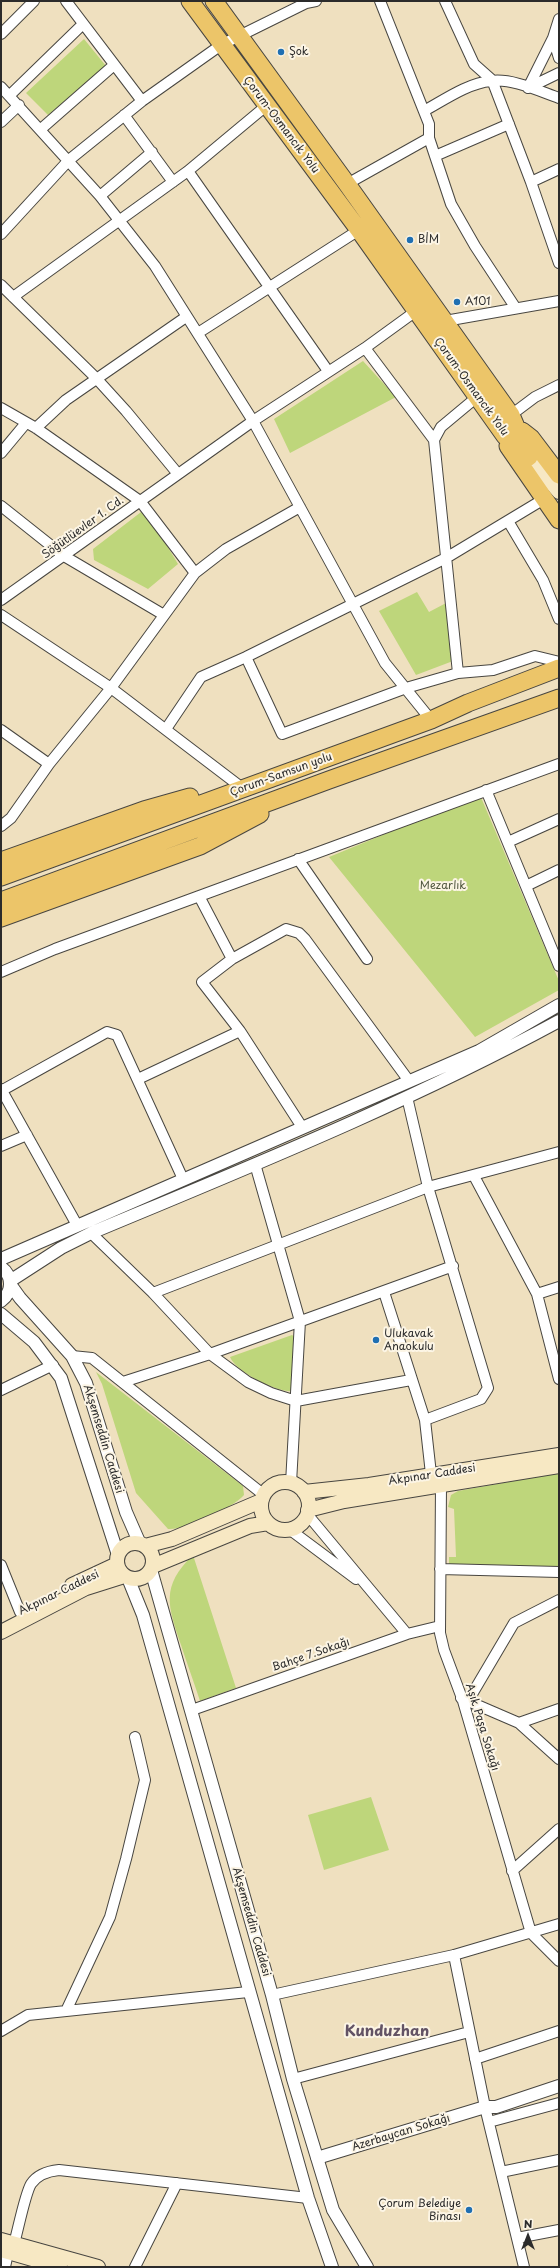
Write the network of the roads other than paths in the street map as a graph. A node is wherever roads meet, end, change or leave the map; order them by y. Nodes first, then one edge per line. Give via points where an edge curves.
1 (34, 1) edge
2 (66, 1) edge
3 (190, 1) edge
4 (214, 1) edge
5 (380, 1) edge
6 (445, 1) edge
7 (309, 2) edge
8 (559, 19) edge
9 (83, 24) junction
10 (1, 34) edge
11 (239, 37) junction
12 (553, 38) junction
13 (221, 45) junction
14 (559, 58) edge
15 (114, 65) junction
16 (559, 73) edge
17 (492, 80) junction
18 (1, 87) edge
19 (528, 88) junction
20 (10, 95) junction
21 (559, 98) edge
22 (142, 101) junction
23 (18, 105) junction
24 (266, 106) junction
25 (424, 110) junction
26 (124, 115) junction
27 (1, 122) edge
28 (509, 124) junction
29 (41, 129) junction
30 (429, 138) junction
31 (152, 152) junction
32 (435, 156) junction
33 (69, 160) junction
34 (559, 169) edge
35 (188, 171) junction
36 (173, 182) junction
37 (531, 182) junction
38 (347, 184) junction
39 (100, 196) junction
40 (120, 219) junction
41 (359, 230) junction
42 (1, 234) edge
43 (559, 263) edge
44 (1, 285) edge
45 (270, 287) junction
46 (13, 297) junction
47 (559, 301) edge
48 (515, 307) junction
49 (416, 311) junction
50 (186, 317) junction
51 (445, 321) junction
52 (198, 333) junction
53 (365, 348) junction
54 (328, 371) junction
55 (96, 378) junction
56 (559, 385) edge
57 (477, 397) junction
58 (1, 408) edge
59 (253, 421) junction
60 (26, 423) junction
61 (511, 426) junction
62 (36, 428) junction
63 (434, 440) junction
64 (1, 453) edge
65 (529, 457) joint
66 (178, 474) junction
67 (559, 475) edge
68 (552, 496) edge
69 (140, 501) junction
70 (1, 506) edge
71 (300, 507) junction
72 (559, 520) edge
73 (508, 521) junction
74 (64, 556) junction
75 (446, 558) junction
76 (195, 573) junction
77 (1, 600) edge
78 (354, 604) junction
79 (1, 615) edge
80 (164, 615) junction
81 (559, 619) edge
82 (246, 657) junction
83 (559, 662) edge
84 (559, 668) edge
85 (458, 673) junction
86 (111, 688) junction
87 (406, 688) junction
88 (559, 698) edge
89 (559, 703) edge
90 (511, 715) junction
91 (431, 720) junction
92 (166, 729) junction
93 (1, 730) edge
94 (49, 764) junction
95 (559, 764) edge
96 (300, 767) junction
97 (237, 784) junction
98 (314, 785) junction
99 (486, 790) junction
100 (559, 819) edge
101 (1, 826) edge
102 (508, 842) junction
103 (298, 859) junction
104 (1, 861) edge
105 (559, 870) edge
106 (1, 877) edge
107 (526, 886) junction
108 (199, 896) junction
109 (1, 901) edge
110 (1, 918) edge
111 (367, 958) dead end
112 (232, 959) junction
113 (559, 966) edge
114 (1, 972) edge
115 (559, 1005) edge
116 (559, 1022) edge
117 (240, 1031) junction
118 (138, 1079) junction
119 (410, 1081) junction
120 (1, 1090) edge
121 (407, 1097) junction
122 (302, 1127) junction
123 (27, 1135) junction
124 (1, 1146) edge
125 (559, 1152) edge
126 (255, 1164) junction
127 (474, 1176) junction
128 (183, 1179) junction
129 (428, 1187) junction
130 (77, 1225) junction
131 (90, 1233) junction
132 (277, 1246) junction
133 (1, 1259) edge
134 (453, 1266) junction
135 (1, 1267) edge
136 (10, 1283) junction
137 (559, 1287) edge
138 (384, 1292) junction
139 (153, 1293) junction
140 (537, 1294) junction
141 (1, 1301) edge
142 (1, 1314) edge
143 (300, 1321) junction
144 (556, 1352) edge
145 (210, 1354) junction
146 (72, 1356) junction
147 (53, 1365) junction
148 (559, 1379) edge
149 (411, 1380) junction
150 (123, 1382) junction
151 (1, 1390) edge
152 (296, 1400) junction
153 (425, 1420) junction
154 (559, 1455) edge
155 (559, 1466) edge
156 (431, 1474) junction
157 (291, 1483) junction
158 (441, 1484) junction
159 (304, 1492) junction
160 (262, 1498) junction
161 (308, 1512) junction
162 (268, 1523) junction
163 (289, 1529) junction
164 (143, 1545) junction
165 (1, 1565) edge
166 (122, 1568) junction
167 (152, 1568) junction
168 (440, 1569) junction
169 (559, 1572) edge
170 (368, 1588) junction
171 (559, 1600) edge
172 (20, 1612) junction
173 (1, 1622) edge
174 (440, 1626) junction
175 (1, 1632) edge
176 (407, 1634) junction
177 (465, 1699) junction
178 (559, 1709) edge
179 (192, 1710) junction
180 (519, 1723) junction
181 (135, 1737) dead end
182 (559, 1758) edge
183 (559, 1829) edge
184 (512, 1871) junction
185 (559, 1924) edge
186 (531, 1933) junction
187 (454, 1955) junction
188 (559, 1961) edge
189 (248, 1992) junction
190 (272, 1995) junction
191 (66, 2011) junction
192 (1, 2031) edge
193 (559, 2031) edge
194 (469, 2032) junction
195 (475, 2059) junction
196 (559, 2077) edge
197 (293, 2079) junction
198 (559, 2086) edge
199 (559, 2103) edge
200 (485, 2108) junction
201 (489, 2122) junction
202 (317, 2158) junction
203 (559, 2160) edge
204 (501, 2172) junction
205 (177, 2183) junction
206 (308, 2198) junction
207 (559, 2230) edge
208 (517, 2238) junction
209 (6, 2247) edge
210 (5, 2267) edge
211 (60, 2267) edge
212 (98, 2267) edge
213 (135, 2267) edge
214 (332, 2267) edge
215 (367, 2267) edge
216 (524, 2267) edge

1 - 10 street
2 - 9 street
3 - 13 highway, Çorum-Osmancık Yolu
4 - 11 highway, Çorum-Osmancık Yolu
5 - 25 street
6 - 17 street via 474,64
7 - 11 street
8 - 12 street
9 - 15 street
9 - 20 street
11 - 13 street
11 - 38 highway, Çorum-Osmancık Yolu
12 - 14 street
12 - 19 street
13 - 22 street
13 - 24 highway, Çorum-Osmancık Yolu
15 - 22 street
15 - 29 street
16 - 19 street
17 - 19 street
17 - 25 street via 478,83
17 - 28 street
18 - 20 street
19 - 21 street
20 - 23 street
22 - 26 street
23 - 27 street
23 - 29 street
24 - 35 street
24 - 41 highway, Çorum-Osmancık Yolu
25 - 30 street via 429,124
26 - 31 street
26 - 33 street
28 - 32 street
28 - 37 street
29 - 33 street
30 - 32 street
30 - 38 street
31 - 36 street
31 - 39 street
32 - 48 street via 451,204
33 - 39 street
33 - 42 street
34 - 37 street
35 - 36 street
35 - 45 street
36 - 40 street
37 - 43 street
38 - 51 highway, Çorum-Osmancık Yolu
39 - 40 street
40 - 46 street
40 - 50 street via 155,266
41 - 45 street
41 - 49 highway, Çorum-Osmancık Yolu
44 - 46 street
45 - 52 street
45 - 54 street
46 - 55 street
47 - 48 street
48 - 51 street
49 - 53 street, Söğütlüevler 1. Cd.
49 - 57 highway, Çorum-Osmancık Yolu
50 - 52 street
50 - 55 street
51 - 61 highway, Çorum-Osmancık Yolu
52 - 59 street
53 - 54 street, Söğütlüevler 1. Cd.
53 - 63 street
54 - 59 street, Söğütlüevler 1. Cd.
55 - 62 street
55 - 66 street
56 - 61 street via 535,397
57 - 61 highway, Çorum-Osmancık Yolu
57 - 63 street via 442,427
58 - 60 street
59 - 66 street, Söğütlüevler 1. Cd.
59 - 71 street
60 - 62 street
60 - 64 street
61 - 65 highway, Çorum-Osmancık Yolu
61 - 67 highway via 531,438
61 - 68 highway via 510,450
62 - 69 street
63 - 75 street
65 - 68 main road
66 - 69 street, Söğütlüevler 1. Cd.
68 - 72 highway
68 - 73 street
69 - 74 street, Söğütlüevler 1. Cd.
69 - 76 street
70 - 74 street
71 - 76 street via 226,549
71 - 78 street
73 - 75 street
73 - 81 street via 543,580
74 - 77 street, Söğütlüevler 1. Cd.
74 - 80 street
75 - 78 street
75 - 85 street
76 - 80 street
78 - 82 street
78 - 87 street via 385,663
79 - 86 street
80 - 86 street
82 - 87 street via 282,734
82 - 92 street via 201,677
83 - 85 street via 535,656 492,670
84 - 91 highway, Çorum-Samsun yolu
85 - 87 street
86 - 92 street
86 - 94 street
87 - 91 street
88 - 90 highway, Çorum-Samsun yolu
89 - 90 highway
90 - 98 highway, Çorum-Samsun yolu
91 - 96 highway, Çorum-Samsun yolu
92 - 97 street
93 - 94 street
94 - 101 street via 11,818
95 - 99 street
96 - 97 highway
96 - 106 highway, Çorum-Samsun yolu
97 - 104 highway via 144,810
98 - 109 highway, Çorum-Samsun yolu
98 - 110 highway via 200,846
99 - 102 street
99 - 103 street
100 - 102 street
102 - 107 street
103 - 108 street
103 - 111 street
105 - 107 street
107 - 113 street
108 - 112 street
108 - 114 street via 55,949
112 - 117 street via 202,982
112 - 119 street via 286,929 299,933
115 - 119 street via 479,1051
116 - 121 street via 484,1062
117 - 118 street
117 - 122 street
118 - 120 street via 117,1035 107,1032
118 - 128 street
119 - 122 street
120 - 123 street
121 - 126 street
121 - 129 street
122 - 128 street
123 - 124 street
123 - 130 street
125 - 127 street
126 - 131 street
126 - 132 street
127 - 129 street
127 - 140 street
128 - 130 street
129 - 132 street
129 - 134 street
130 - 133 street
131 - 136 street via 61,1248
131 - 139 street
132 - 139 street
132 - 143 street
134 - 138 street
134 - 153 street via 488,1388 481,1398
135 - 136 street, Akşemseddin Caddesi via 7,1272
136 - 141 street via 7,1295
136 - 146 street, Akşemseddin Caddesi via 20,1298
137 - 140 street
138 - 143 street
138 - 149 street
139 - 145 street
140 - 144 street
142 - 147 street, Akşemseddin Caddesi via 34,1342
143 - 145 street
143 - 152 street
144 - 148 street
145 - 150 street
145 - 152 street via 248,1382 271,1393
146 - 150 street via 92,1358
146 - 164 street, Akşemseddin Caddesi via 86,1383 126,1512
147 - 151 street
147 - 166 street, Akşemseddin Caddesi via 61,1378
149 - 152 street
149 - 153 street
150 - 160 street
152 - 157 street
153 - 156 street
154 - 156 main road, Akpınar Caddesi
155 - 158 main road, Akpınar Caddesi
156 - 159 main road, Akpınar Caddesi via 369,1485
157 - 159 main road
157 - 160 main road via 275,1484
158 - 161 main road, Akpınar Caddesi via 344,1501
158 - 168 street, Aşık Paşa Sokağı
159 - 161 main road
160 - 162 main road via 261,1509
160 - 164 main road via 172,1539
161 - 163 main road via 300,1524
161 - 170 street
162 - 163 main road
162 - 167 main road via 250,1526
163 - 170 street
164 - 166 main road via 135,1543 125,1546
164 - 167 main road via 151,1553
165 - 172 street
166 - 167 main road via 143,1577
166 - 172 main road, Akpınar Caddesi
166 - 175 main road, Akpınar Caddesi
166 - 189 street, Akşemseddin Caddesi via 145,1622
167 - 179 street, Akşemseddin Caddesi
168 - 169 street
168 - 174 street, Aşık Paşa Sokağı
170 - 176 street
171 - 177 street via 514,1623
172 - 173 main road, Akpınar Caddesi
174 - 176 street, Bahçe 7.Sokağı
174 - 177 street, Aşık Paşa Sokağı via 444,1650
176 - 179 street, Bahçe 7.Sokağı
177 - 180 street
177 - 184 street, Aşık Paşa Sokağı
178 - 180 street
179 - 190 street, Akşemseddin Caddesi
180 - 182 street
181 - 191 street via 145,1780 126,1859 110,1917
183 - 184 street
184 - 186 street, Aşık Paşa Sokağı
185 - 186 street
186 - 187 street
186 - 188 street, Aşık Paşa Sokağı
187 - 190 street
187 - 194 street
189 - 191 street
189 - 206 street, Akşemseddin Caddesi
190 - 197 street, Akşemseddin Caddesi
191 - 192 street via 28,2015
193 - 195 street
194 - 195 street
194 - 197 street
195 - 200 street
196 - 200 street, Azerbaycan Sokağı via 492,2100
197 - 202 street, Akşemseddin Caddesi
198 - 200 street, Azerbaycan Sokağı via 496,2107
199 - 201 street
200 - 201 street
200 - 202 street, Azerbaycan Sokağı
201 - 204 street
202 - 215 street, Akşemseddin Caddesi via 333,2210
203 - 204 street
204 - 208 street
205 - 206 street
205 - 209 street via 58,2170 44,2174 31,2184
205 - 213 street
206 - 214 street, Akşemseddin Caddesi
207 - 208 street
208 - 216 street
209 - 210 street
209 - 211 main road
209 - 212 main road

